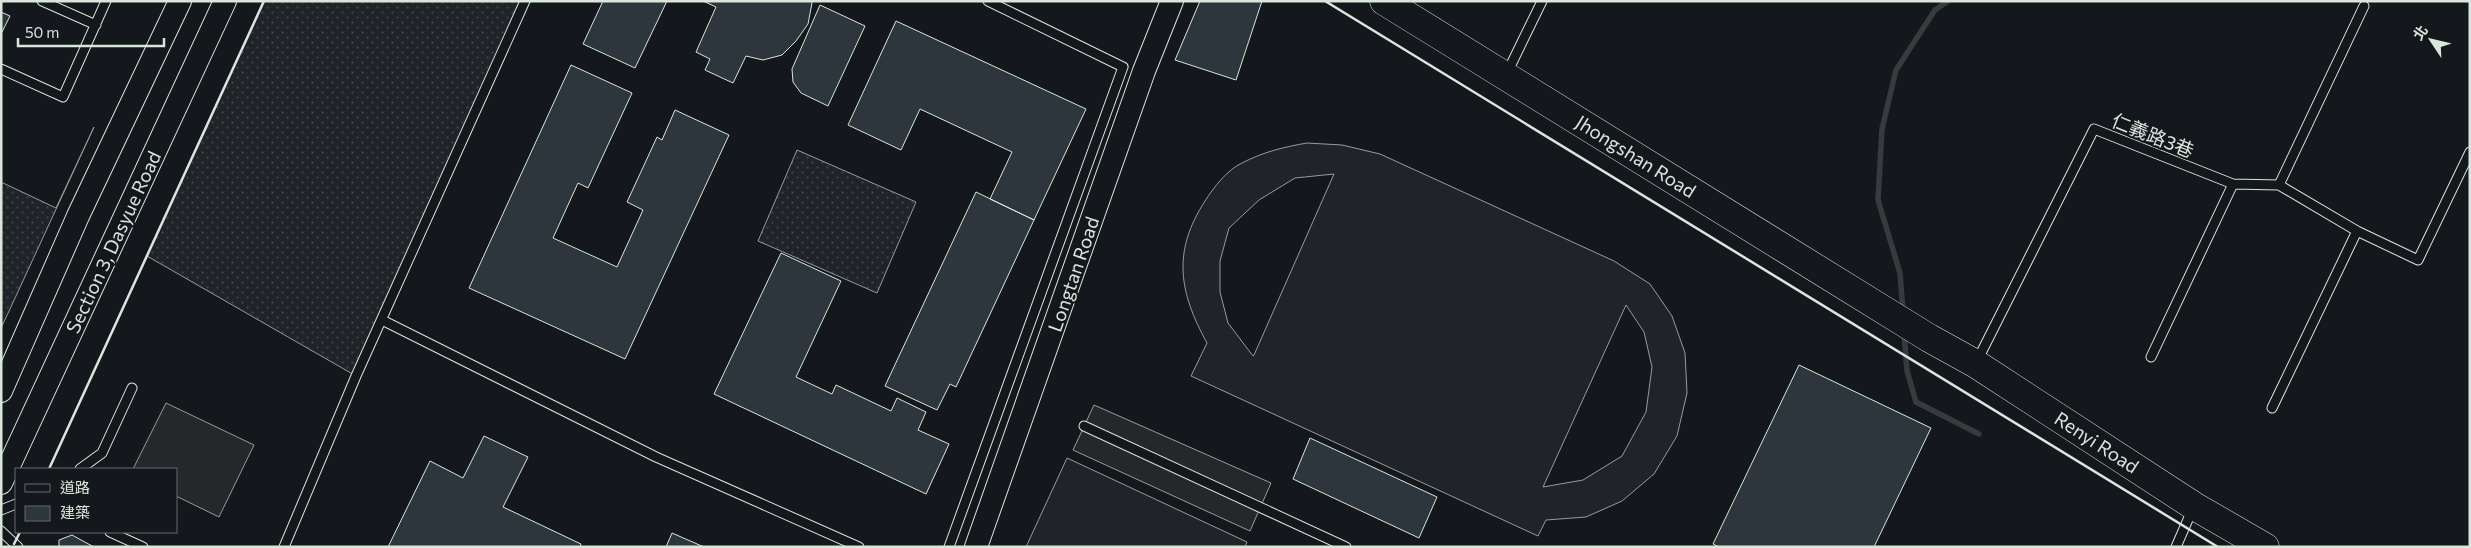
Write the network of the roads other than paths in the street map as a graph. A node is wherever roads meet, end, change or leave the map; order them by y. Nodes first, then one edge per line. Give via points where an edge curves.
1 (42, 1) edge
2 (106, 1) edge
3 (180, 1) edge
4 (225, 1) edge
5 (525, 1) edge
6 (988, 1) edge
7 (1172, 1) edge
8 (1542, 1) edge
9 (2364, 6) dead end
10 (1399, 7) edge
11 (96, 25) junction
12 (1, 69) edge
13 (1506, 75) junction
14 (2470, 152) edge
15 (2233, 184) junction
16 (2279, 185) junction
17 (2357, 231) junction
18 (382, 320) junction
19 (1929, 338) joint
20 (2151, 357) dead end
21 (1976, 364) junction
22 (132, 388) dead end
23 (1, 391) edge
24 (2272, 408) dead end
25 (1084, 426) dead end
26 (81, 468) edge
27 (1, 482) edge
28 (15, 504) edge
29 (2194, 506) junction
30 (15, 508) edge
31 (1, 511) edge
32 (1, 531) edge
33 (112, 533) edge
34 (18, 547) edge
35 (143, 547) edge
36 (284, 547) edge
37 (859, 547) edge
38 (949, 547) edge
39 (976, 547) edge
40 (1346, 547) edge
41 (2176, 547) edge
42 (2265, 547) edge

1 - 11 lane
2 - 11 lane
3 - 23 street via 78,216
4 - 27 street, Section 3, Dasyue Road
5 - 18 lane
6 - 38 lane via 1123,67
7 - 39 street, Longtan Road
8 - 13 lane
9 - 16 lane
10 - 13 main road, Jhongshan Road
11 - 12 lane via 63,96
13 - 19 main road, Jhongshan Road
14 - 17 lane, 仁義路3巷 via 2418,260
15 - 16 lane, 仁義路3巷
15 - 20 lane
15 - 21 lane, 仁義路3巷 via 2094,129
16 - 17 lane, 仁義路3巷
17 - 24 lane
18 - 36 lane
18 - 37 lane via 656,457
19 - 21 main road, Renyi Road
21 - 29 main road, Renyi Road
22 - 26 lane via 102,453
25 - 40 lane
28 - 31 lane
29 - 41 lane
29 - 42 main road, Renyi Road
30 - 31 lane
32 - 34 lane
33 - 35 lane

